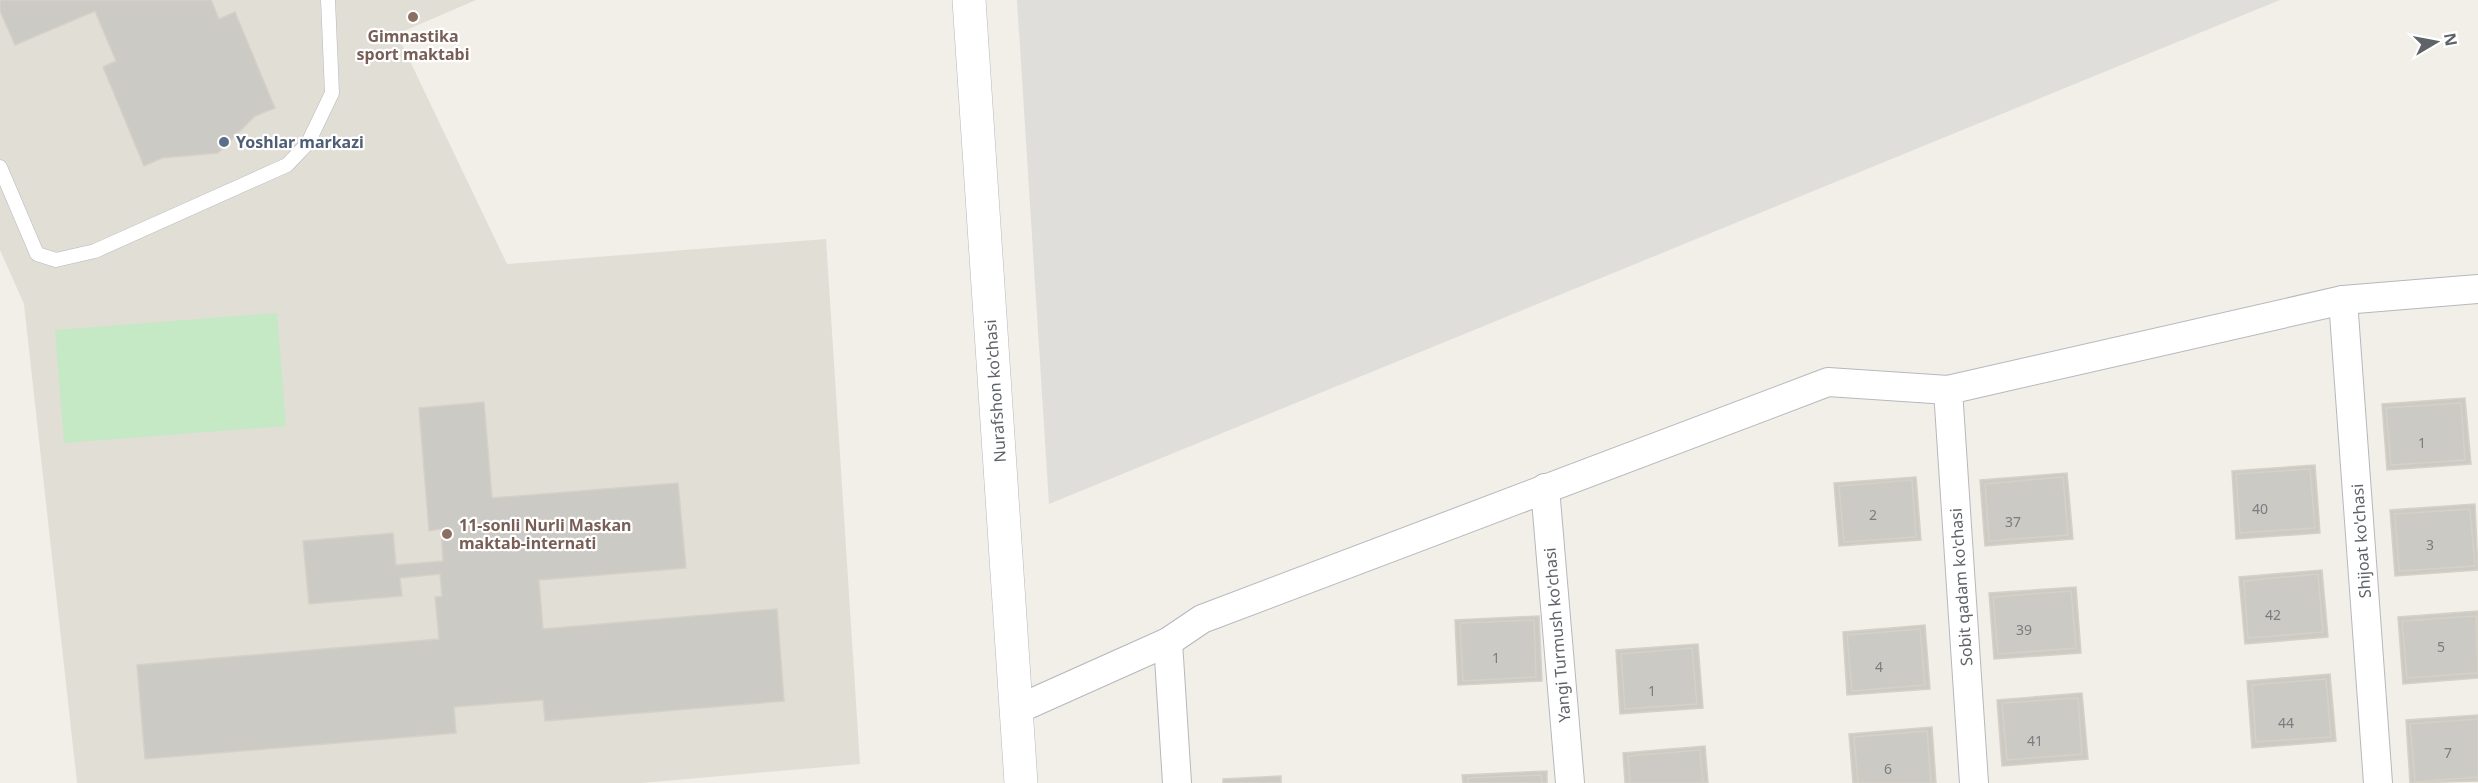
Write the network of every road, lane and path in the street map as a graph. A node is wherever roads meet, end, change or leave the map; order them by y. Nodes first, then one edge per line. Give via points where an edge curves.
1 (328, 0) edge
2 (969, 0) edge
3 (0, 166) edge
4 (2478, 289) edge
5 (2343, 300) junction
6 (1948, 390) junction
7 (1545, 488) junction
8 (1168, 642) junction
9 (1016, 710) junction
10 (1021, 783) edge
11 (1177, 783) edge
12 (1570, 783) edge
13 (1974, 783) edge
14 (2378, 783) edge

1 - 3 lane via 332,93 308,142 287,165 95,251 56,260 37,254
2 - 9 street, Nurafshon ko'chasi
4 - 5 street
5 - 6 street
5 - 14 street, Shijoat ko'chasi
6 - 7 street via 1828,382
6 - 13 street, Sobit qadam ko'chasi
7 - 8 street via 1202,619
7 - 12 street, Yangi Turmush ko'chasi
8 - 9 street
8 - 11 street
9 - 10 street, Nurafshon ko'chasi

